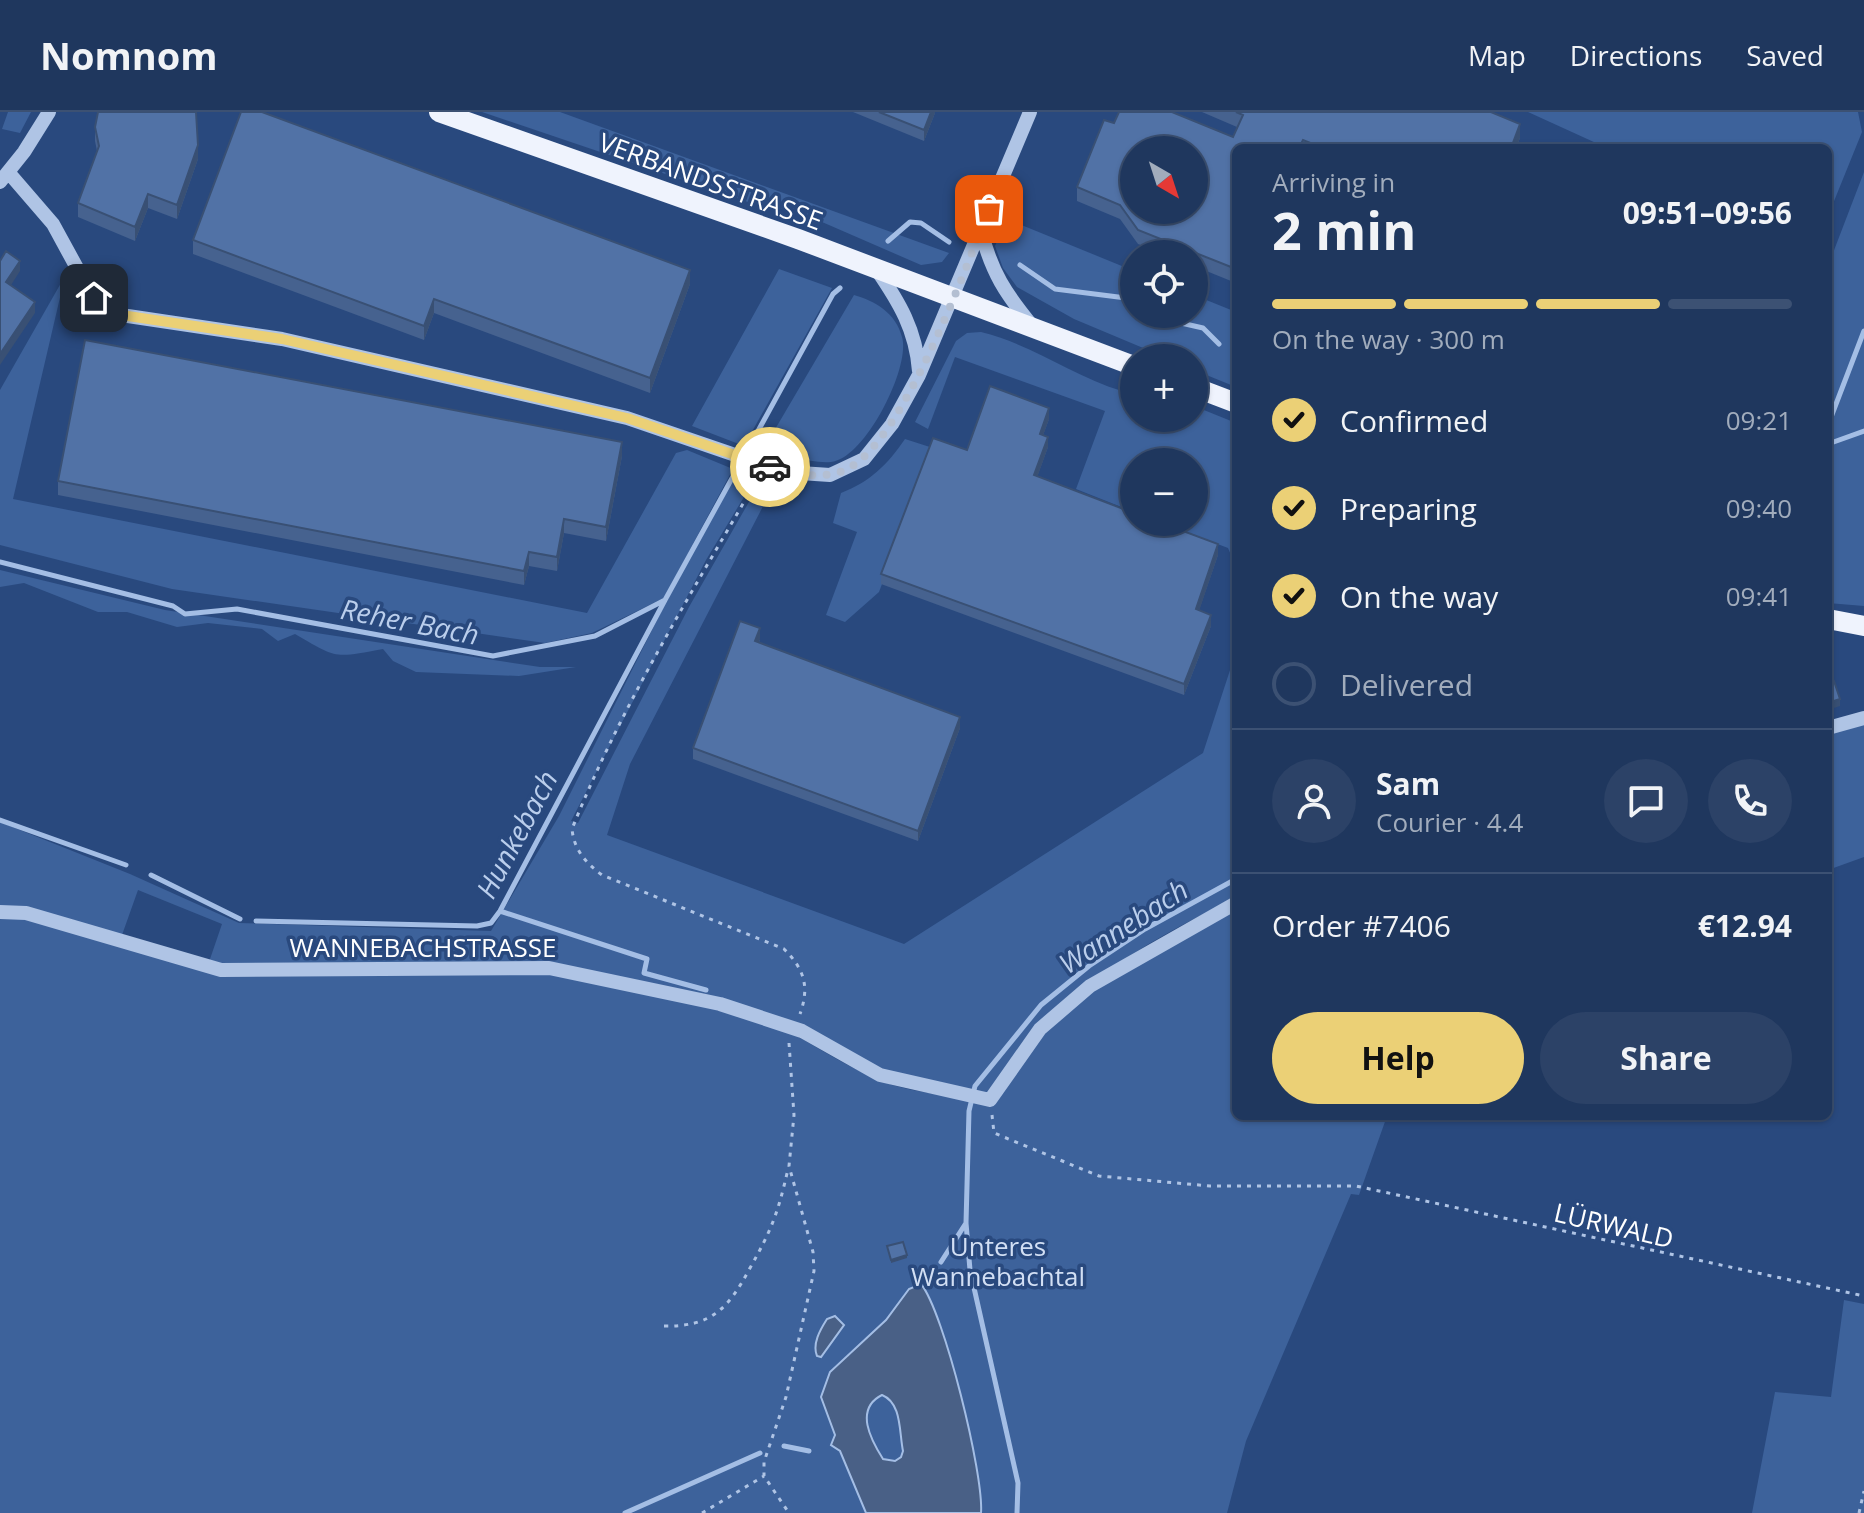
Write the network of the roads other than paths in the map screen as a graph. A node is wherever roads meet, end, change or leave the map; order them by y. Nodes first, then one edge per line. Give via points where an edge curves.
1 (439, 112) edge
2 (1030, 112) edge
3 (46, 115) edge
4 (5, 177) edge
5 (981, 231) junction
6 (876, 268) junction
7 (952, 296) junction
8 (1033, 327) junction
9 (1120, 361) edge
10 (919, 375) junction
11 (1208, 392) edge
12 (1232, 401) edge
13 (1832, 620) edge
14 (1864, 626) edge
15 (1864, 718) edge
16 (1832, 727) edge
17 (1232, 905) edge
18 (0, 912) edge

1 - 6 main road, VERBANDSSTRASSE
2 - 5 street
3 - 4 street
4 - 10 street via 53,224 101,312 282,339 627,418 785,472 830,475 846,470 880,444
5 - 7 street
5 - 8 street via 990,268
6 - 7 main road, VERBANDSSTRASSE
6 - 10 street via 904,308
7 - 8 main road, VERBANDSSTRASSE
7 - 10 street
8 - 9 main road, VERBANDSSTRASSE
11 - 12 main road
13 - 14 main road
15 - 16 street
17 - 18 street, WANNEBACHSTRASSE via 1090,986 1040,1029 990,1100 880,1075 791,1027 720,1004 549,968 221,970 26,913

